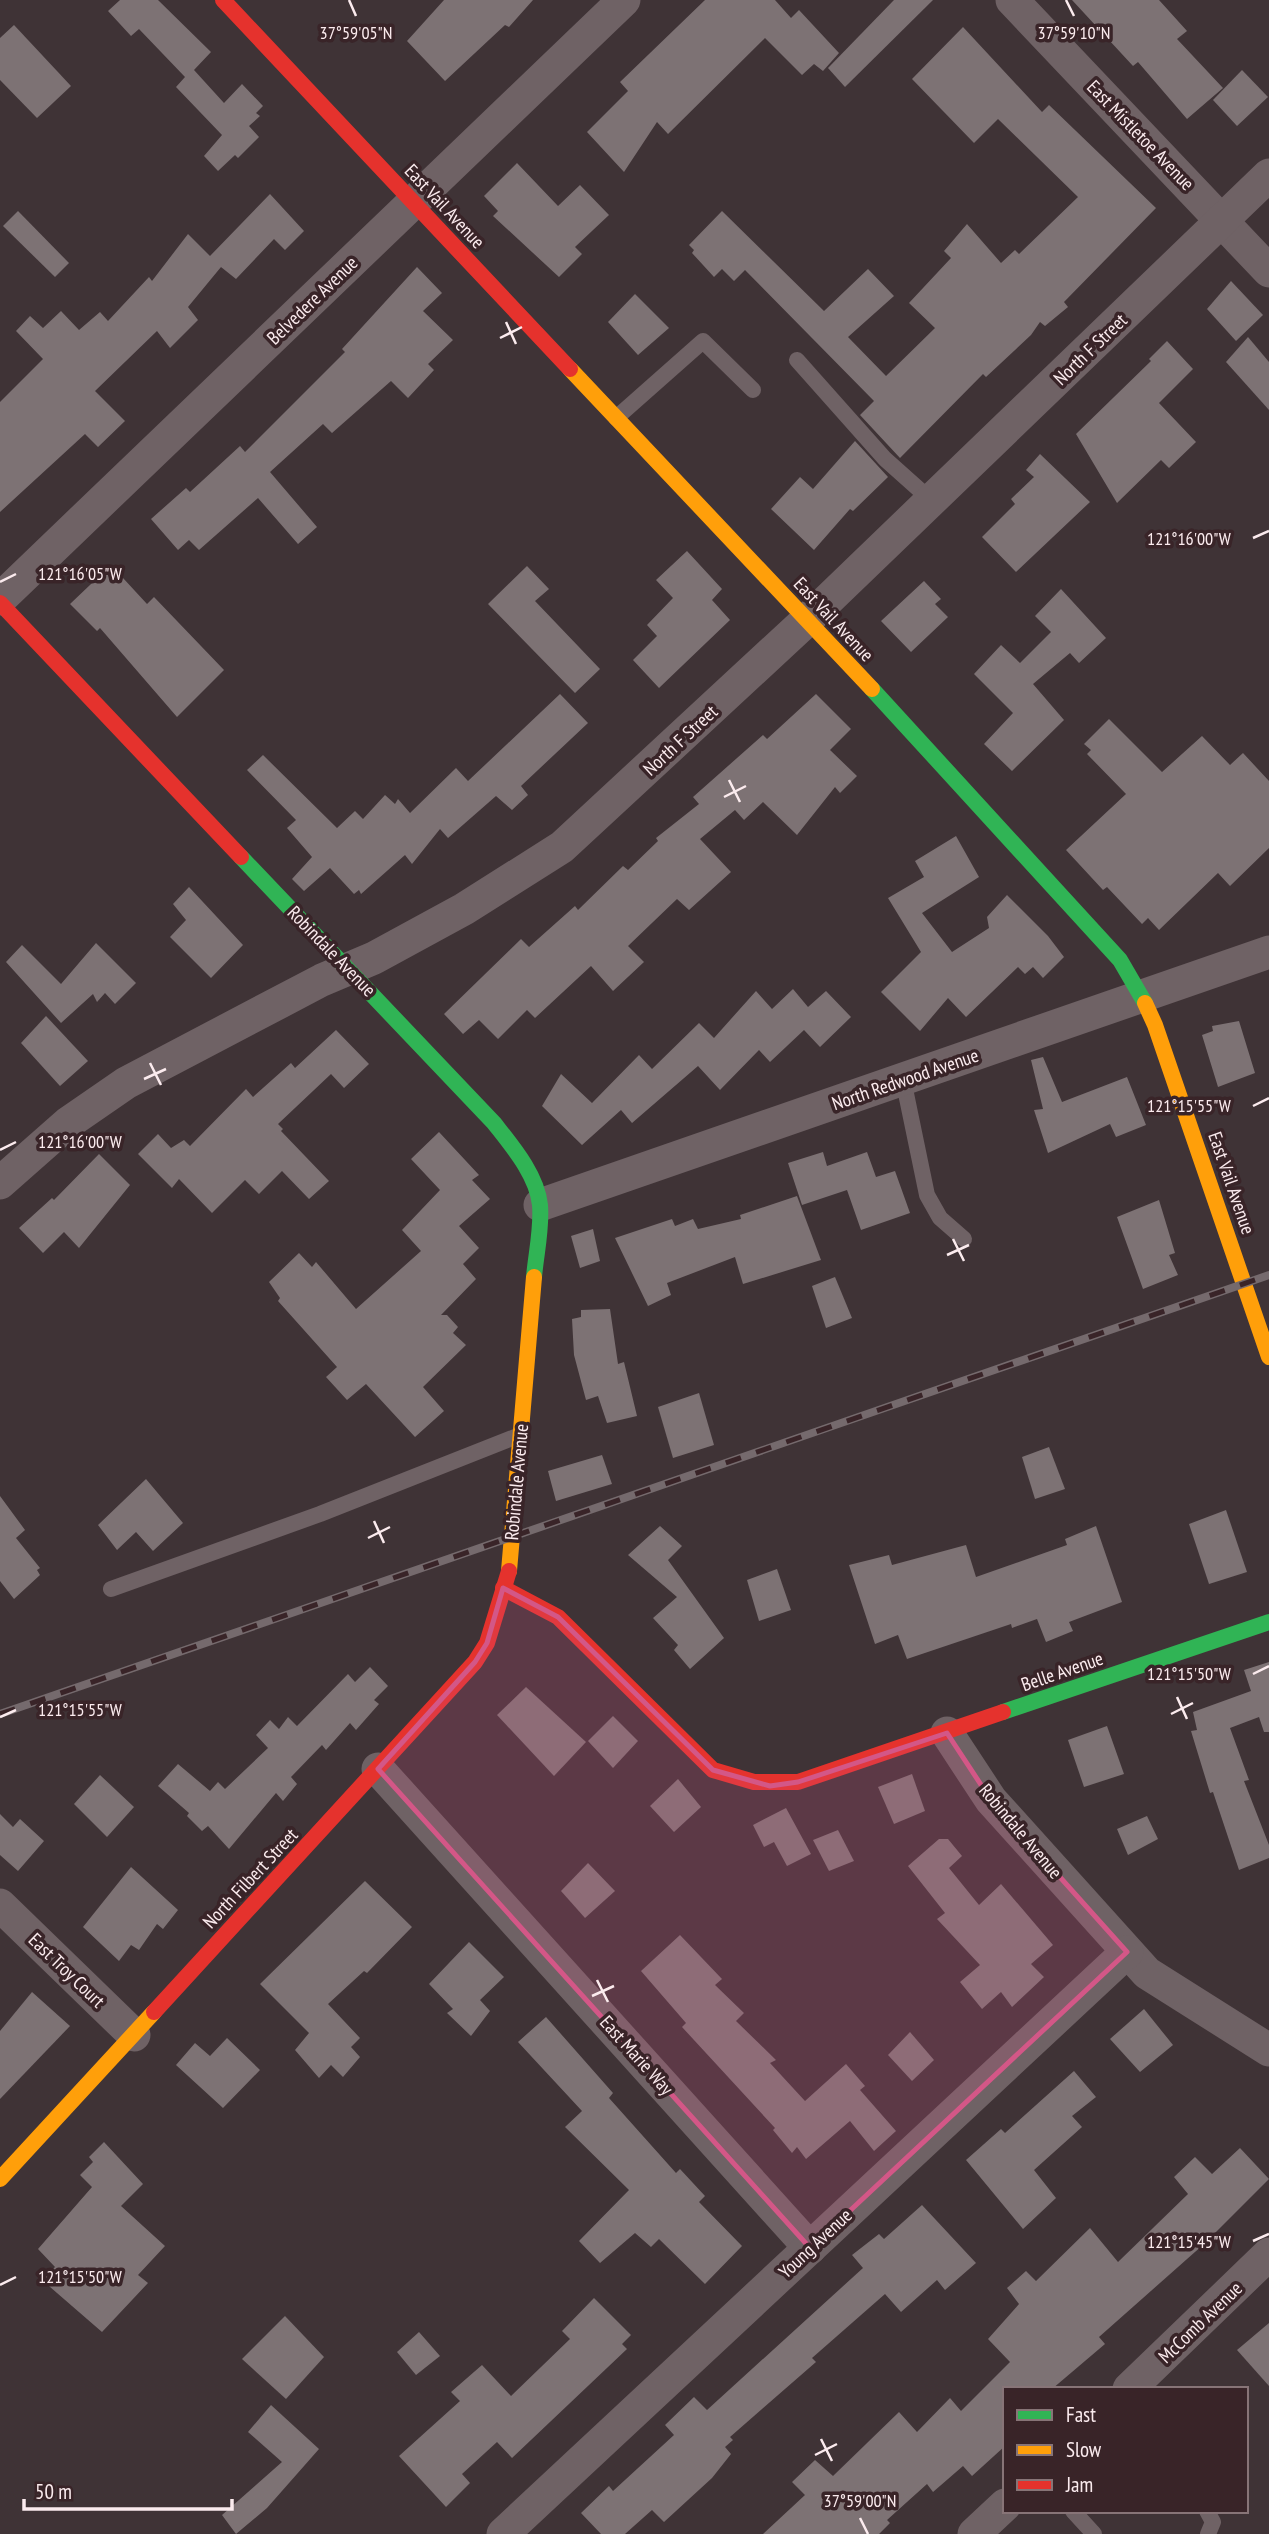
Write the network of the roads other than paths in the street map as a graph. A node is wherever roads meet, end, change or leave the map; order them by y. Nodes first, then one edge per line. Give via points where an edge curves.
1 (223, 0) edge
2 (624, 0) edge
3 (1012, 0) edge
4 (1269, 176) edge
5 (413, 202) junction
6 (1222, 221) junction
7 (1269, 271) edge
8 (797, 360) dead end
9 (753, 390) dead end
10 (616, 418) junction
11 (932, 501) junction
12 (0, 601) edge
13 (807, 621) junction
14 (1269, 952) edge
15 (348, 969) junction
16 (1142, 997) junction
17 (904, 1079) junction
18 (0, 1183) edge
19 (540, 1205) junction
20 (964, 1239) dead end
21 (1269, 1357) edge
22 (520, 1434) junction
23 (111, 1588) dead end
24 (503, 1588) junction
25 (1269, 1622) edge
26 (947, 1732) junction
27 (378, 1769) junction
28 (0, 1905) edge
29 (1127, 1952) junction
30 (134, 2035) junction
31 (1269, 2050) edge
32 (0, 2179) edge
33 (810, 2248) junction
34 (1269, 2254) edge
35 (1131, 2387) edge
36 (1003, 2507) edge
37 (1075, 2513) edge
38 (1208, 2513) edge
39 (503, 2534) edge
40 (974, 2534) edge
41 (1094, 2534) edge
42 (1208, 2534) edge

1 - 5 street, East Vail Avenue
2 - 5 street, Belvedere Avenue
3 - 6 street, East Mistletoe Avenue
4 - 6 street, North F Street
5 - 10 street, East Vail Avenue
5 - 12 street, Belvedere Avenue
6 - 7 street, East Mistletoe Avenue
6 - 11 street, North F Street
8 - 11 lane via 886,459
9 - 10 lane via 703,341
10 - 13 street, East Vail Avenue
11 - 13 street, North F Street
12 - 15 street, Robindale Avenue
13 - 15 street, North F Street via 562,847 464,909
13 - 16 street, East Vail Avenue via 1091,927 1120,960
14 - 16 street, North Redwood Avenue
15 - 18 street, North F Street via 126,1083 68,1122
15 - 19 street, Robindale Avenue via 494,1123 524,1162
16 - 17 street, North Redwood Avenue
16 - 21 street, East Vail Avenue
17 - 19 street, North Redwood Avenue
17 - 20 lane via 927,1195 940,1218
19 - 22 street, Robindale Avenue
22 - 23 lane via 320,1514
22 - 24 street, Robindale Avenue via 510,1567
24 - 26 street via 558,1617 697,1757 736,1780 770,1786 798,1782
24 - 27 street, North Filbert Street via 487,1643 475,1661
25 - 26 street, Belle Avenue
26 - 29 street, Robindale Avenue via 991,1800
27 - 30 street, North Filbert Street
27 - 33 street, East Marie Way
28 - 30 street, East Troy Court
29 - 31 street, Robindale Avenue via 1175,1993
29 - 33 street, Young Avenue
30 - 32 street, North Filbert Street
33 - 39 street, Young Avenue
34 - 35 street, McComb Avenue
36 - 40 street
37 - 41 lane
38 - 42 lane via 1213,2522

